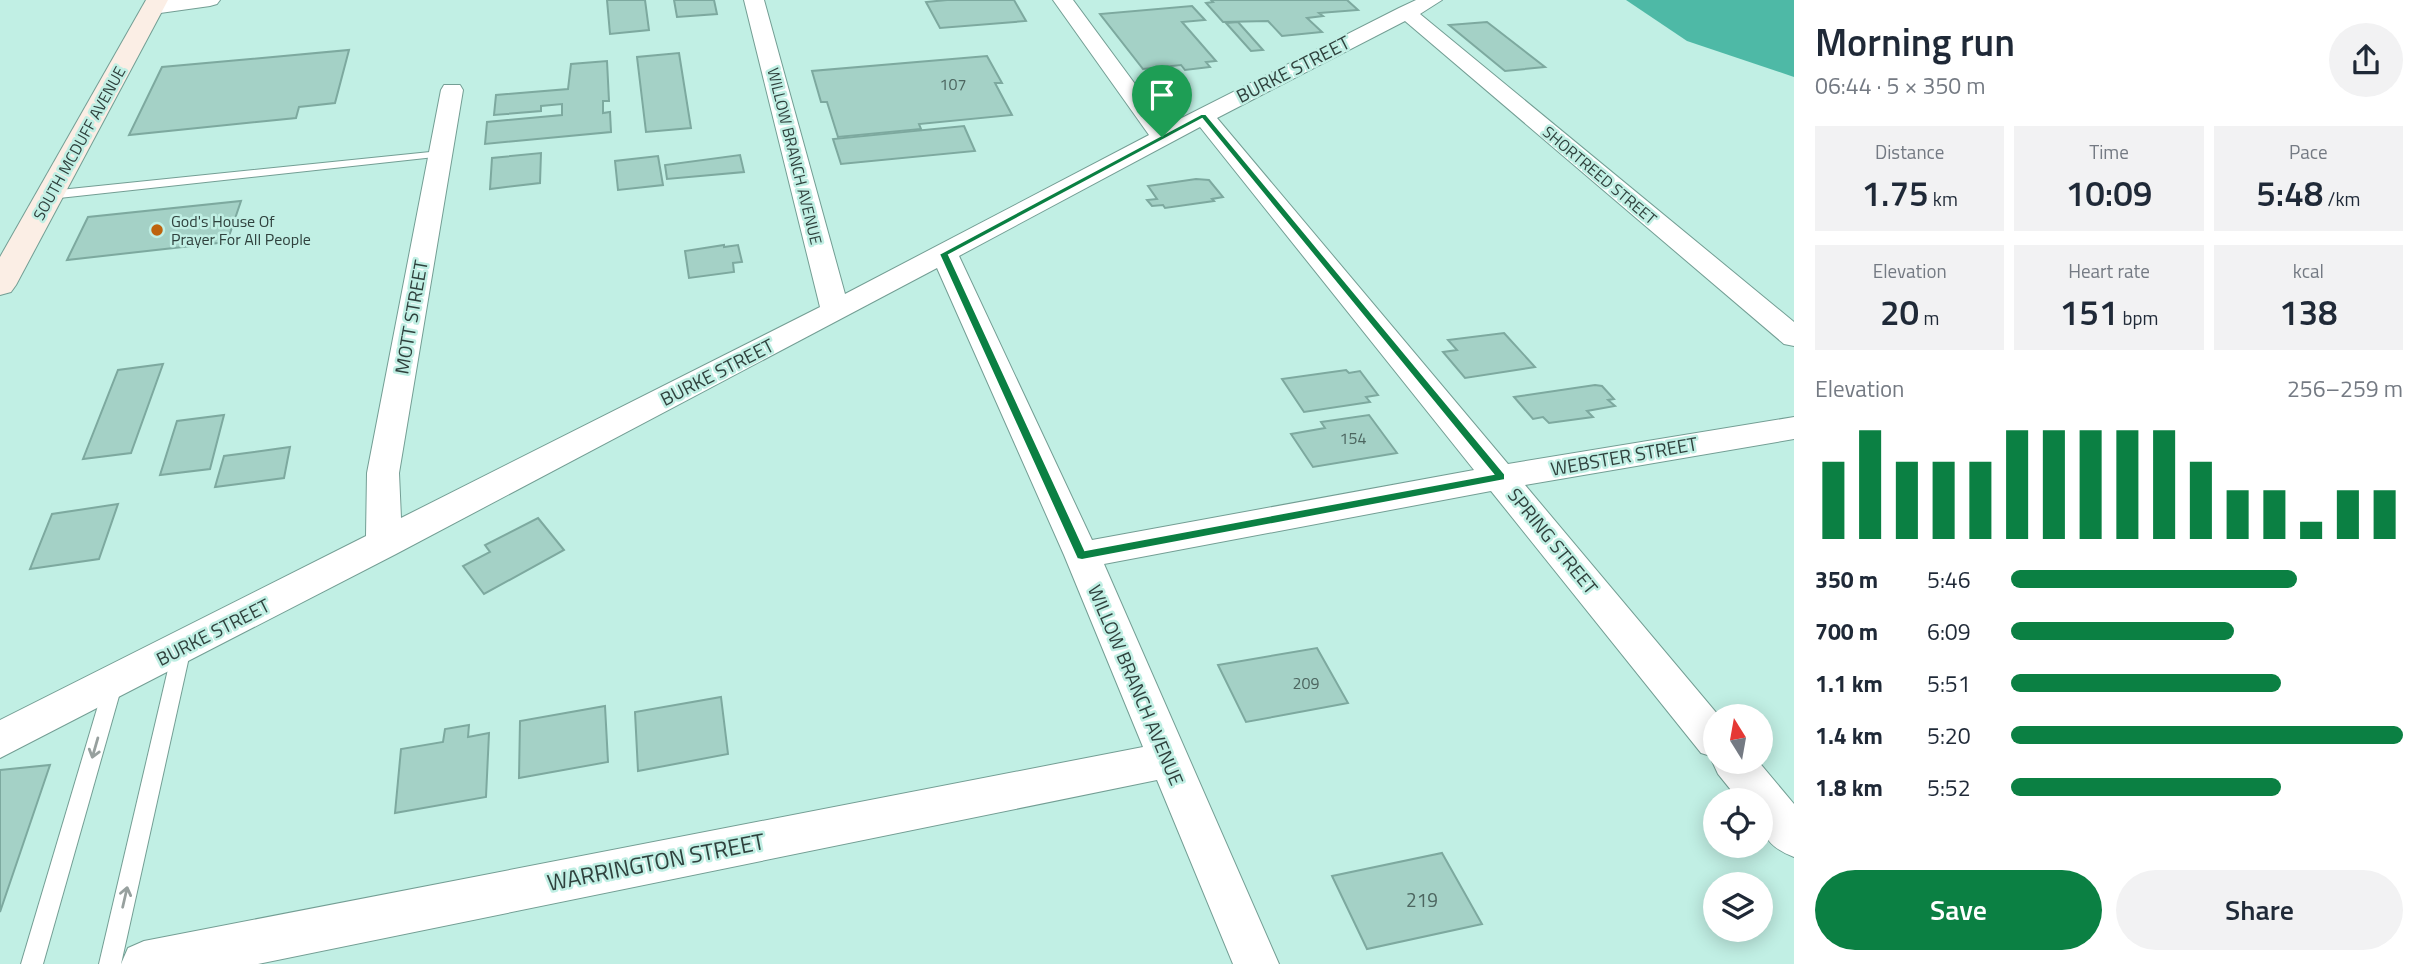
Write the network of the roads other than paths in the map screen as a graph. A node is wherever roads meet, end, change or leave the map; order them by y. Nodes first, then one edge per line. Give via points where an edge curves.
1 (210, 0) edge
2 (754, 0) edge
3 (1063, 0) edge
4 (155, 4) edge
5 (1419, 6) edge
6 (452, 90) dead end
7 (1203, 116) junction
8 (1162, 137) junction
9 (440, 154) junction
10 (50, 195) junction
11 (944, 254) junction
12 (0, 285) edge
13 (835, 311) junction
14 (1794, 337) edge
15 (1794, 428) edge
16 (1501, 477) junction
17 (384, 545) junction
18 (1082, 555) junction
19 (182, 648) junction
20 (114, 682) junction
21 (1703, 725) edge
22 (0, 740) edge
23 (1168, 761) junction
24 (1743, 774) edge
25 (1794, 837) edge
26 (32, 964) edge
27 (110, 964) edge
28 (144, 964) edge
29 (1256, 964) edge

1 - 4 street
2 - 13 street, WILLOW BRANCH AVENUE
3 - 8 street
4 - 10 main road, SOUTH MCDUFF AVENUE
5 - 7 street, BURKE STREET
5 - 14 street, SHORTREED STREET
6 - 9 street, MOTT STREET
7 - 8 street, BURKE STREET
7 - 16 street, SPRING STREET
8 - 11 street, BURKE STREET
9 - 10 lane
9 - 17 street, MOTT STREET via 383,473
10 - 12 main road, SOUTH MCDUFF AVENUE
11 - 13 street, BURKE STREET
11 - 18 street, WILLOW BRANCH AVENUE
13 - 17 street, BURKE STREET
15 - 16 street, WEBSTER STREET
16 - 18 street, WEBSTER STREET
16 - 21 street, SPRING STREET
17 - 19 street, BURKE STREET
18 - 23 street, WILLOW BRANCH AVENUE
19 - 20 street, BURKE STREET
27 -> 19 lane
20 - 22 street, BURKE STREET
20 -> 26 lane
23 - 28 street, WARRINGTON STREET
23 - 29 street, WILLOW BRANCH AVENUE
24 - 25 street

